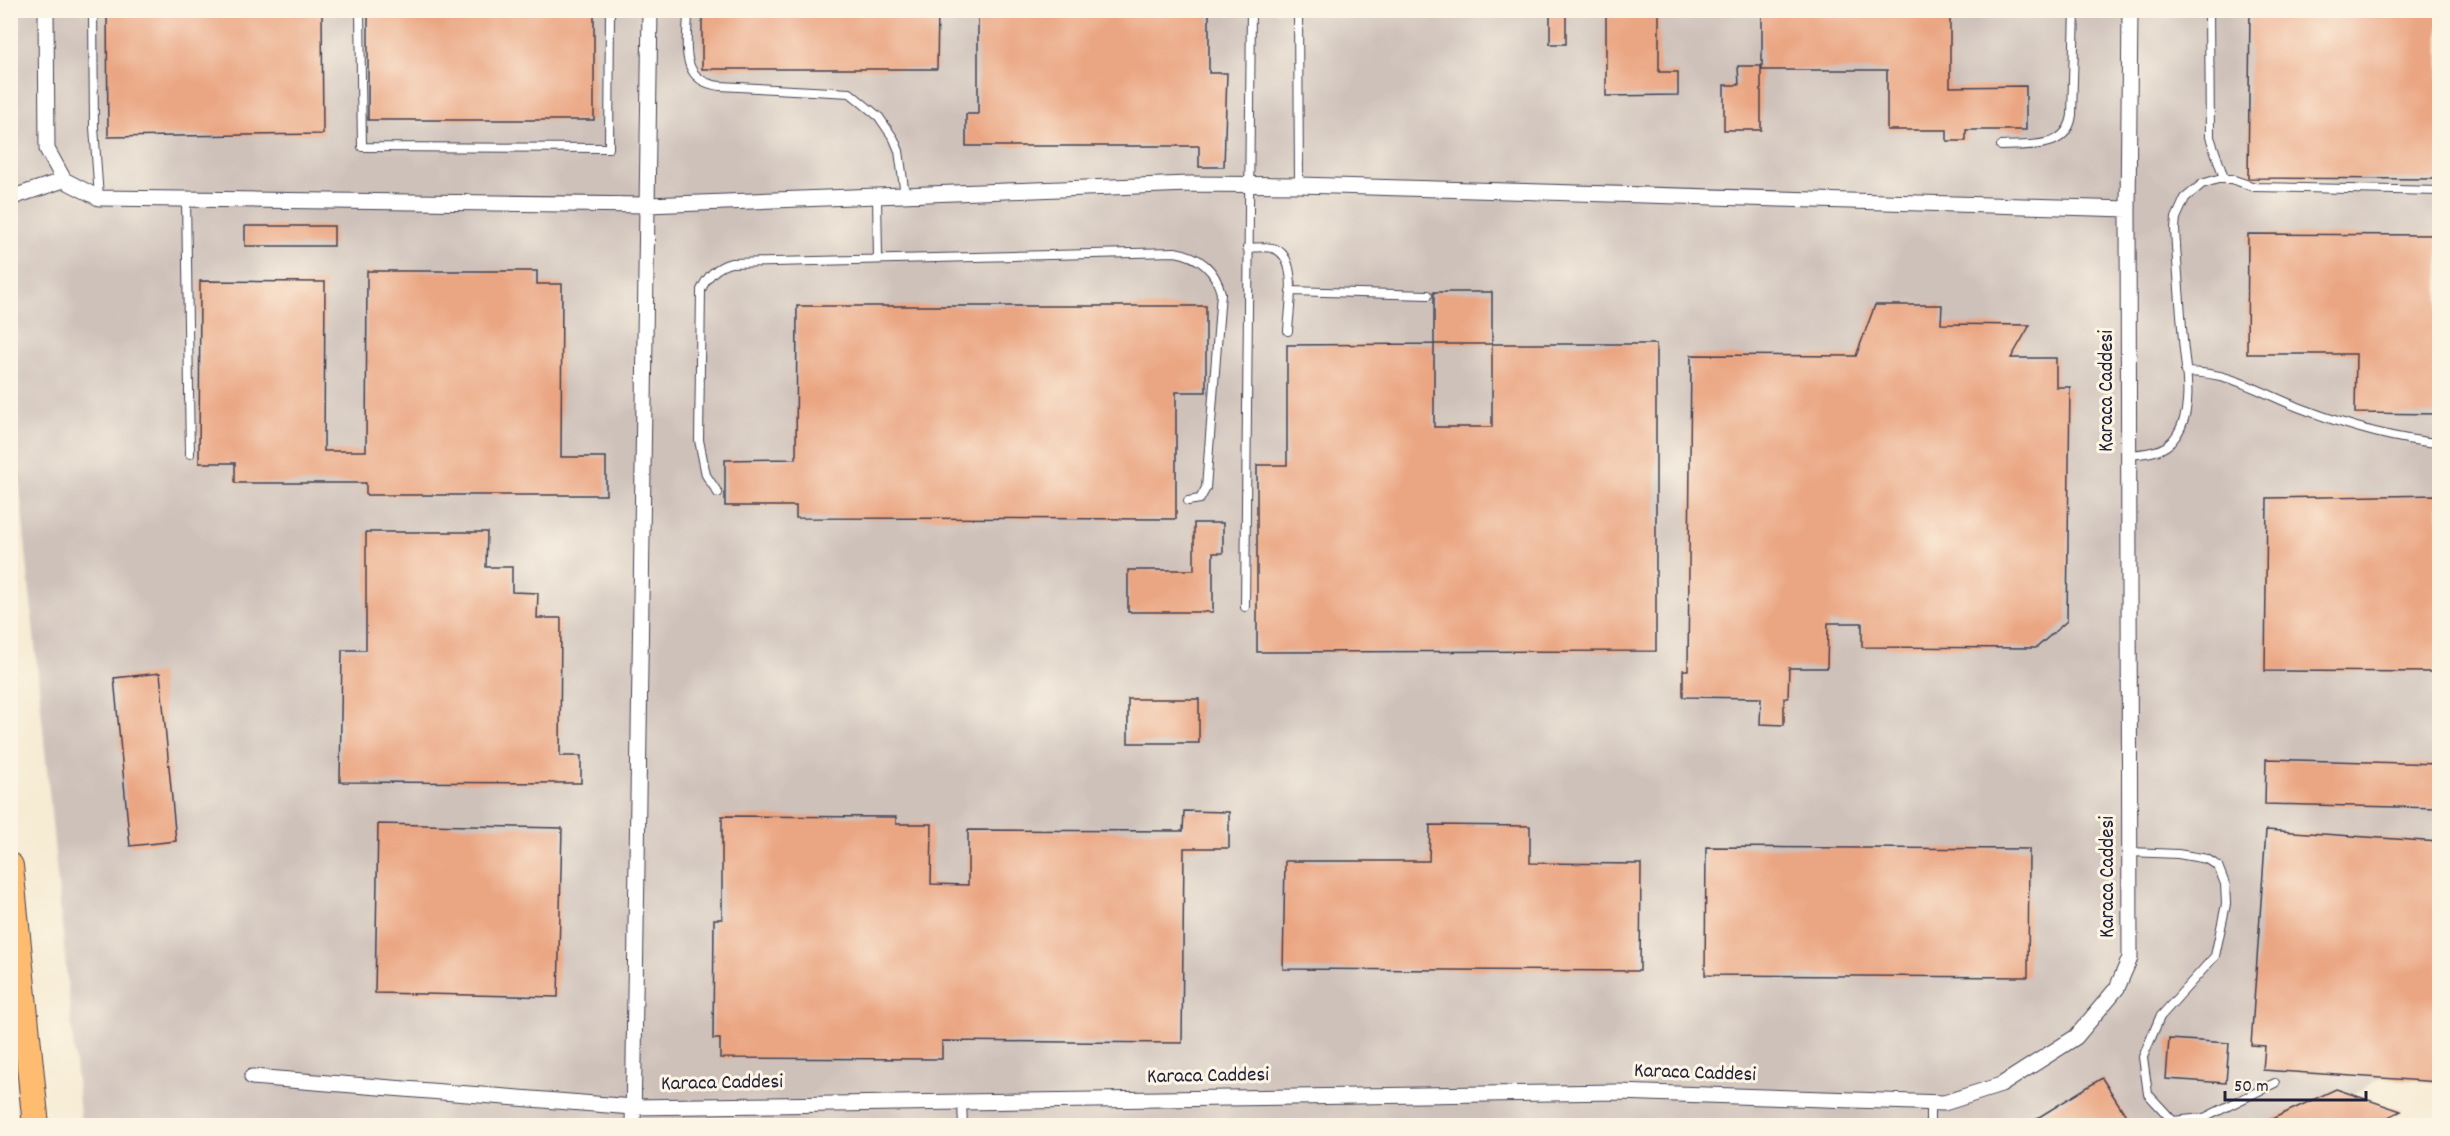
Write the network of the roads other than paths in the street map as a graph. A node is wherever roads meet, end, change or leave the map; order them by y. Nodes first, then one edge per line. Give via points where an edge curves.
1 (46, 10) edge
2 (93, 10) edge
3 (360, 10) edge
4 (610, 10) edge
5 (650, 10) edge
6 (688, 10) edge
7 (1251, 10) edge
8 (1298, 10) edge
9 (2074, 10) edge
10 (2130, 10) edge
11 (2209, 10) edge
12 (2001, 146) dead end
13 (2224, 178) junction
14 (64, 180) junction
15 (1248, 185) junction
16 (1299, 185) junction
17 (2439, 191) edge
18 (905, 195) junction
19 (877, 196) junction
20 (10, 198) edge
21 (99, 198) junction
22 (186, 199) junction
23 (648, 205) junction
24 (2128, 209) junction
25 (1247, 248) junction
26 (878, 259) junction
27 (1290, 291) junction
28 (1428, 295) dead end
29 (1288, 331) dead end
30 (2185, 372) junction
31 (2439, 443) edge
32 (190, 454) dead end
33 (2129, 455) junction
34 (718, 494) dead end
35 (1188, 501) dead end
36 (1245, 607) dead end
37 (2130, 852) junction
38 (10, 866) edge
39 (252, 1077) dead end
40 (2275, 1083) dead end
41 (962, 1102) junction
42 (1930, 1102) junction
43 (633, 1107) junction
44 (36, 1125) edge
45 (633, 1125) edge
46 (963, 1125) edge
47 (1930, 1125) edge

1 - 14 street via 47,149
2 - 21 lane
3 - 4 lane via 362,147 597,148 609,148
5 - 23 street
6 - 18 lane via 687,60 698,79 720,86 850,93 875,112 894,139
7 - 15 lane
8 - 16 lane
9 - 12 lane via 2072,115 2067,131 2048,144
10 - 24 street, Karaca Caddesi
11 - 13 lane via 2210,137
13 - 17 lane via 2255,187
13 - 30 lane via 2193,190 2179,207 2176,218
14 - 20 street
14 - 21 street
15 - 16 street
15 - 18 street
15 - 25 lane
16 - 24 street
18 - 19 street
19 - 23 street
19 - 26 lane
21 - 22 street
22 - 23 street
22 - 32 lane
23 - 43 street
24 - 33 street, Karaca Caddesi
25 - 27 lane via 1271,248 1281,253 1289,264
25 - 36 lane
26 - 34 lane via 731,262 707,278 701,290 699,440 706,475
26 - 35 lane via 1175,252 1203,262 1221,293 1206,488 1200,499
27 - 28 lane
27 - 29 lane
30 - 31 lane via 2230,377 2336,420
30 - 33 lane via 2185,416 2175,436 2155,453
33 - 37 street, Karaca Caddesi
37 - 40 lane via 2207,859 2218,866 2225,884 2226,904 2215,956 2160,1017 2143,1057 2148,1094 2173,1121 2204,1118
37 - 42 street, Karaca Caddesi via 2130,958 2117,988 2076,1037 2001,1085 1944,1103
38 - 44 highway
39 - 43 street, Karaca Caddesi
41 - 42 street, Karaca Caddesi via 1618,1092
41 - 43 street, Karaca Caddesi
41 - 46 lane
42 - 47 lane
43 - 45 street

